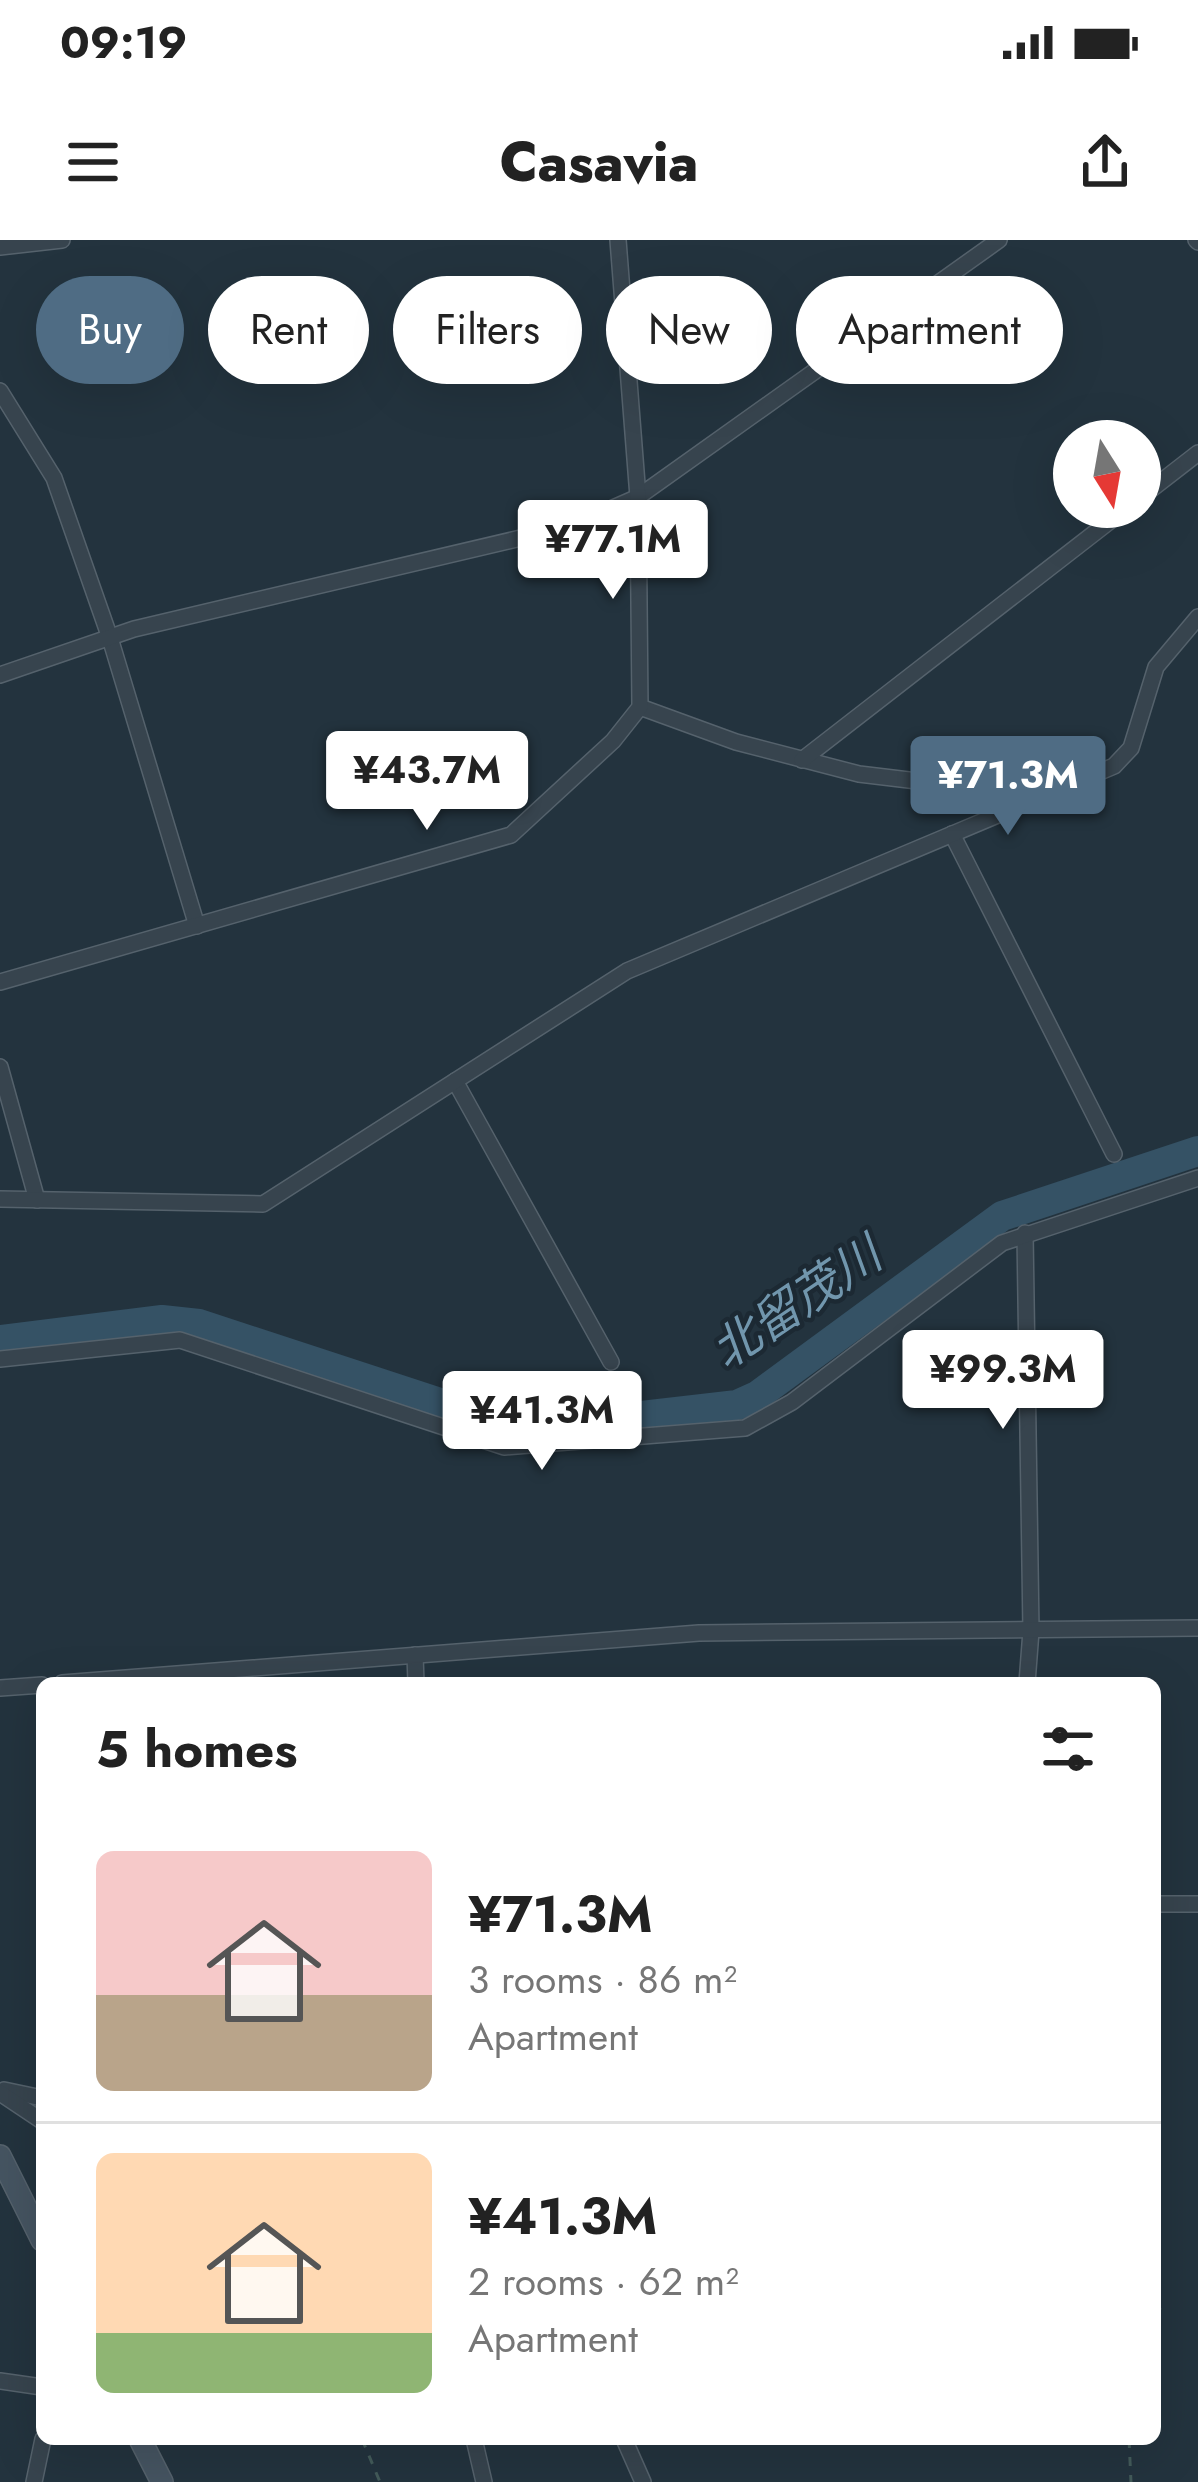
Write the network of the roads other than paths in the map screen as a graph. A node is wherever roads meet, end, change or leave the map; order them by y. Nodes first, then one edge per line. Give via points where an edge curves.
1 (62, 240) edge
2 (618, 240) edge
3 (999, 240) edge
4 (0, 247) edge
5 (0, 391) edge
6 (1198, 453) edge
7 (1161, 482) edge
8 (638, 497) junction
9 (1101, 528) edge
10 (1198, 617) edge
11 (110, 638) junction
12 (0, 675) edge
13 (640, 707) junction
14 (802, 760) junction
15 (1045, 796) junction
16 (952, 834) junction
17 (197, 926) junction
18 (0, 982) edge
19 (0, 1067) edge
20 (455, 1081) junction
21 (1114, 1154) dead end
22 (1198, 1178) edge
23 (0, 1199) edge
24 (37, 1200) junction
25 (1025, 1233) junction
26 (0, 1359) edge
27 (611, 1362) dead end
28 (1198, 1628) edge
29 (1031, 1631) junction
30 (415, 1655) junction
31 (138, 1677) edge
32 (416, 1677) edge
33 (1027, 1677) edge
34 (36, 1685) edge
35 (0, 1688) edge
36 (1161, 1904) edge
37 (1198, 1904) edge
38 (0, 2091) edge
39 (36, 2097) edge
40 (36, 2117) edge
41 (0, 2156) edge
42 (36, 2228) edge
43 (0, 2381) edge
44 (36, 2386) edge
45 (42, 2445) edge
46 (143, 2445) edge
47 (475, 2445) edge
48 (627, 2445) edge
49 (34, 2482) edge
50 (161, 2482) edge
51 (484, 2482) edge
52 (643, 2482) edge

1 - 4 street
2 - 8 street
3 - 8 street
5 - 11 street via 54,478
6 - 7 street
8 - 11 street via 572,526
8 - 13 street
9 - 14 street
10 - 15 street via 1156,667 1132,748 1096,776
11 - 12 street
11 - 17 street
13 - 14 street
13 - 17 street via 511,835
14 - 15 street
15 - 16 street
16 - 20 street via 627,971
16 - 21 street
17 - 18 street
19 - 24 street
20 - 24 street via 262,1204
20 - 27 street
22 - 25 street
23 - 24 street
25 - 26 street via 745,1428 504,1447 180,1340
25 - 29 street
28 - 29 street
29 - 30 street via 698,1633
29 - 33 street
30 - 31 street
30 - 32 street
34 - 35 street
36 - 37 street
38 - 39 street
38 - 40 street
41 - 42 street
43 - 44 street
45 - 49 street
46 - 50 street
47 - 51 street
48 - 52 street

